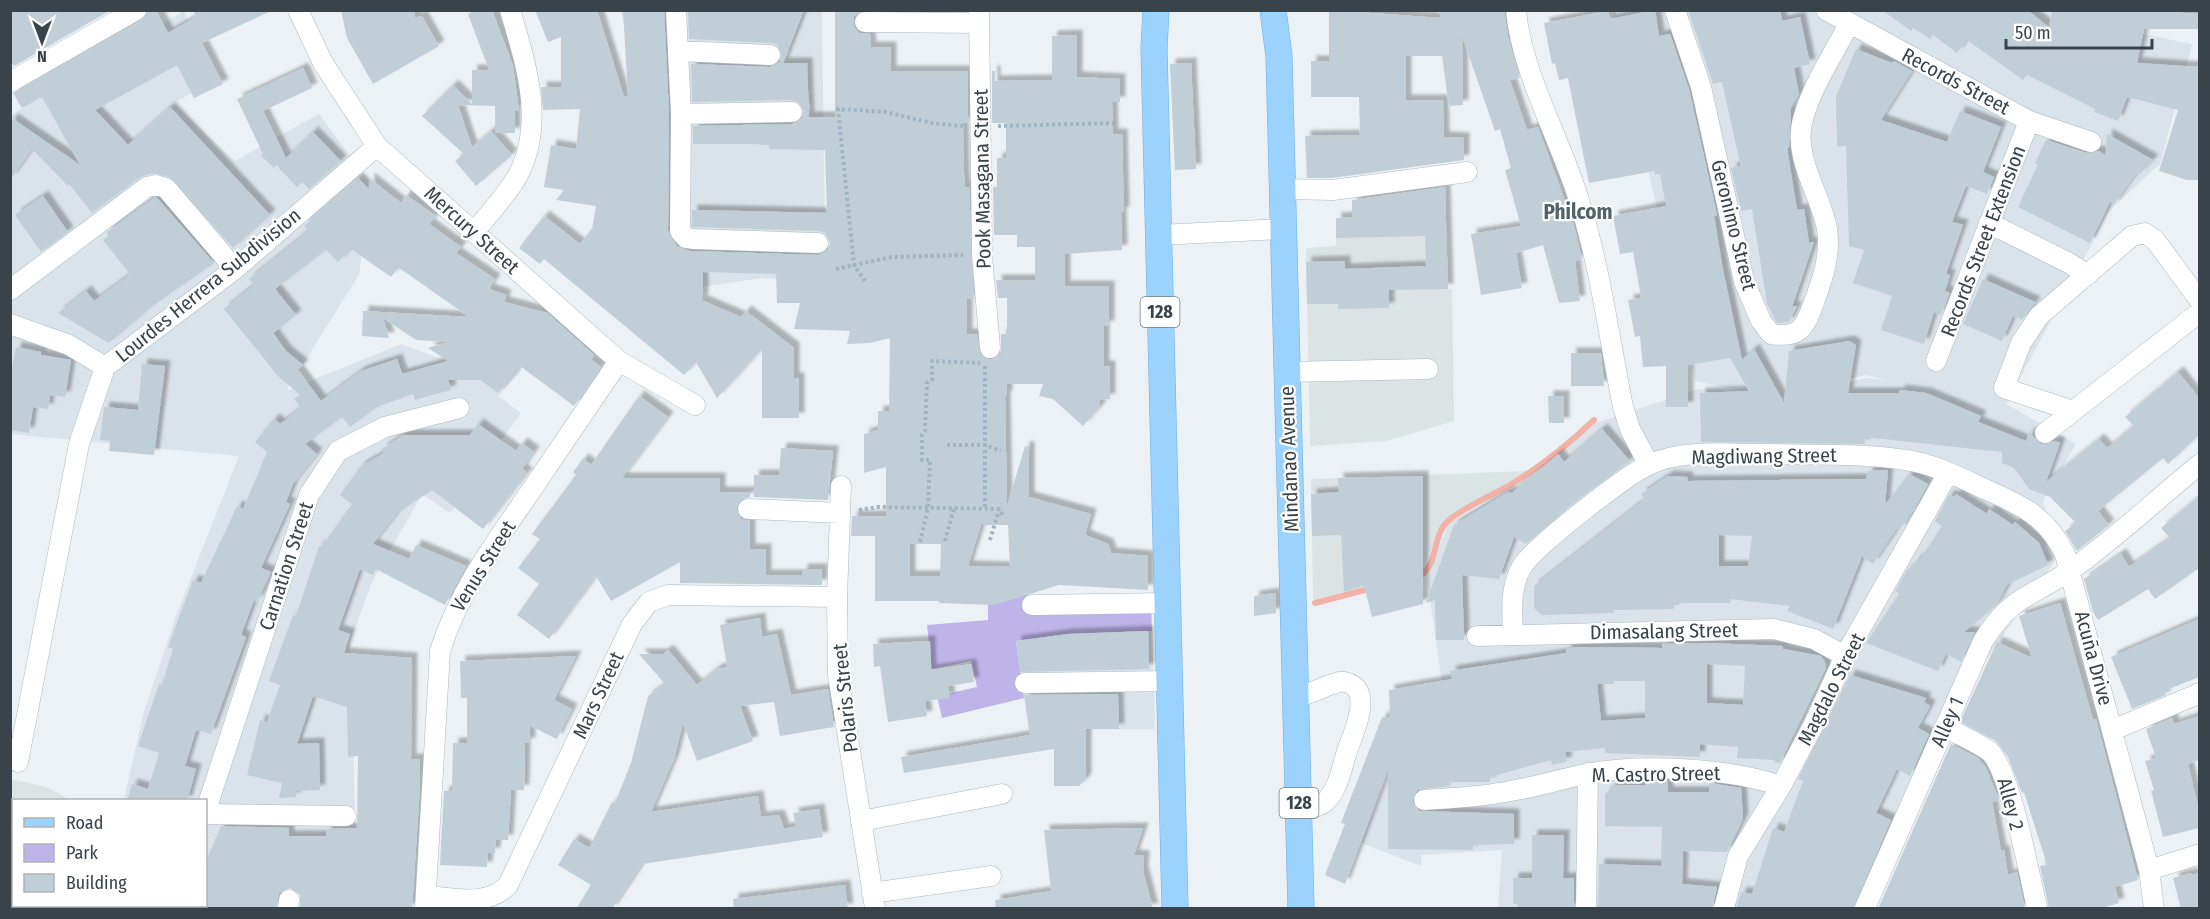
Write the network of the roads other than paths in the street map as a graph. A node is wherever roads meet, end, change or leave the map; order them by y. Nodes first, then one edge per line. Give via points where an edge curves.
1 (136, 10) edge
2 (298, 10) edge
3 (510, 10) edge
4 (676, 10) edge
5 (1156, 10) edge
6 (1273, 10) edge
7 (1516, 10) edge
8 (1675, 10) edge
9 (1826, 10) edge
10 (979, 17) edge
11 (865, 22) dead end
12 (1849, 24) junction
13 (679, 51) junction
14 (770, 55) dead end
15 (10, 82) edge
16 (792, 112) dead end
17 (681, 114) junction
18 (2030, 121) junction
19 (2091, 142) dead end
20 (377, 146) junction
21 (1467, 172) dead end
22 (1281, 189) junction
23 (1989, 223) junction
24 (1283, 229) junction
25 (474, 232) junction
26 (1158, 235) junction
27 (818, 243) dead end
28 (236, 269) junction
29 (2088, 275) junction
30 (10, 290) edge
31 (2199, 301) edge
32 (2199, 312) edge
33 (10, 324) edge
34 (987, 356) road end
35 (619, 361) junction
36 (1936, 361) dead end
37 (105, 367) junction
38 (1428, 369) dead end
39 (1286, 372) junction
40 (695, 405) dead end
41 (459, 408) dead end
42 (2073, 411) junction
43 (2045, 433) dead end
44 (2199, 464) edge
45 (1648, 465) junction
46 (1948, 473) junction
47 (841, 486) dead end
48 (748, 509) dead end
49 (840, 513) junction
50 (2070, 570) junction
51 (837, 597) junction
52 (1167, 603) junction
53 (1032, 605) dead end
54 (1513, 635) junction
55 (1477, 636) dead end
56 (1845, 656) junction
57 (1169, 681) junction
58 (1025, 683) dead end
59 (2199, 693) edge
60 (1297, 697) junction
61 (1945, 727) junction
62 (2113, 730) junction
63 (18, 762) dead end
64 (1588, 773) junction
65 (1780, 786) junction
66 (1002, 794) dead end
67 (1424, 800) dead end
68 (207, 809) edge
69 (207, 812) edge
70 (1299, 812) junction
71 (346, 816) dead end
72 (861, 821) junction
73 (2199, 854) edge
74 (2149, 870) junction
75 (991, 876) dead end
76 (873, 901) edge
77 (426, 902) edge
78 (1175, 909) edge
79 (1301, 909) edge
80 (1586, 909) edge
81 (1725, 909) edge
82 (1865, 909) edge
83 (2037, 909) edge
84 (2154, 909) edge

1 - 15 street
2 - 20 street, Mercury Street via 323,63
3 - 25 street via 530,76 532,103 527,153 516,177
4 - 13 street
5 - 26 main road, 128
6 - 22 main road, Mindanao Avenue / 128 via 1279,56
7 - 45 street via 1527,59 1589,236 1623,407
8 - 12 street, Geronimo Street via 1701,87 1744,281 1770,334 1787,336 1799,331 1807,320 1828,257 1827,231 1804,161 1802,124
9 - 12 street, Records Street
10 - 11 street
10 - 34 street, Pook Masagana Street
12 - 18 street, Records Street
13 - 14 street
13 - 17 street
16 - 17 street
17 - 27 street via 680,231 686,238
18 - 19 street, Records Street
18 - 23 street, Records Street Extension
20 - 25 street, Mercury Street
20 - 28 street, Lourdes Herrera Subdivision
21 - 22 street via 1333,190
22 - 24 main road, Mindanao Avenue / 128
23 - 29 street
23 - 36 street, Records Street Extension
24 - 26 street
24 - 39 main road, Mindanao Avenue / 128
25 - 35 street, Mercury Street
26 - 52 main road, 128
28 - 30 street via 166,188 156,184
28 - 37 street, Lourdes Herrera Subdivision
29 - 31 street via 2132,236 2145,233 2155,240
29 - 42 street via 2039,316 2021,343 2004,388
32 - 42 street
33 - 37 street via 69,345
35 - 40 street, Mercury Street
35 - 77 street, Venus Street via 456,605 447,627 440,651
37 - 63 street, Lourdes Herrera Subdivision via 78,444
38 - 39 street
39 - 60 main road, Mindanao Avenue / 128
41 - 68 street, Carnation Street via 385,427 338,452 309,495
42 - 43 street
44 - 50 street
45 - 46 street, Magdiwang Street via 1716,454 1858,455 1908,460
45 - 54 street, Magdiwang Street via 1536,550 1521,568 1513,591
46 - 50 street, Magdiwang Street via 2038,516 2055,533
46 - 56 street, Magdalo Street
47 - 49 street, Polaris Street
48 - 49 street
49 - 51 street, Polaris Street
50 - 61 street, Alley 1 via 2017,600 1995,622
50 - 62 street, Acuña Drive
51 - 72 street, Polaris Street via 838,675
51 - 77 street, Mars Street via 668,595 649,602 632,624 508,885 496,896 482,899
52 - 53 street
52 - 57 main road, 128
54 - 55 street, Dimasalang Street
54 - 56 street, Dimasalang Street via 1774,629 1814,639
56 - 65 street, Magdalo Street
57 - 58 street
57 - 78 main road, 128
59 - 62 street
60 - 70 main road, Mindanao Avenue / 128
60 - 70 street via 1345,682 1359,692 1360,712 1332,793 1320,806
61 - 82 street, Alley 1
61 - 83 street, Alley 2 via 1997,760 2008,788
62 - 74 street, Acuña Drive
64 - 65 street, M. Castro Street via 1717,771
64 - 67 street, M. Castro Street via 1511,791
64 - 80 street
65 - 81 street, Magdalo Street via 1738,856
66 - 72 street
69 - 71 street
70 - 79 main road, Mindanao Avenue / 128
72 - 76 street, Polaris Street
73 - 74 street
74 - 84 street, Acuña Drive
75 - 76 street

